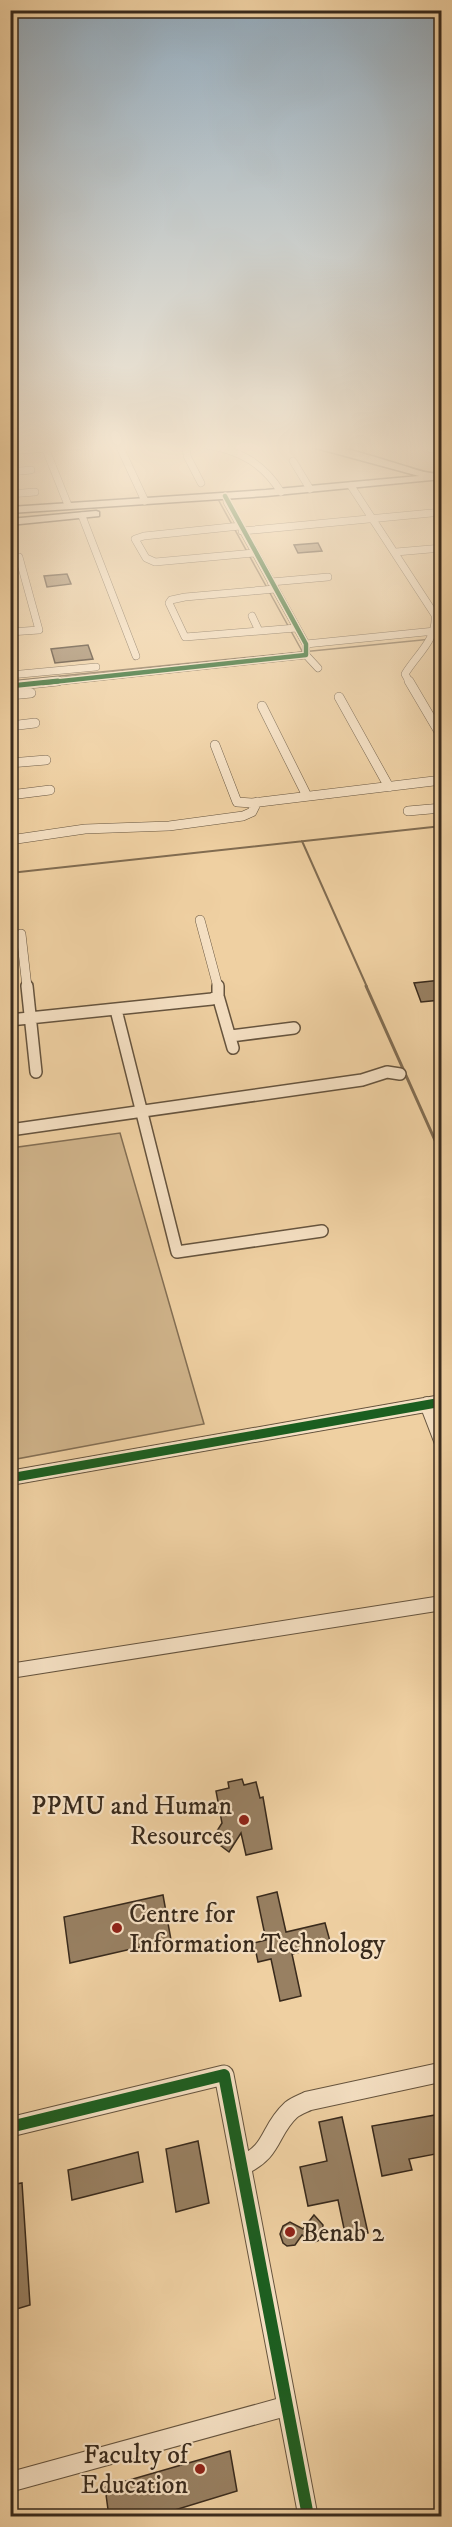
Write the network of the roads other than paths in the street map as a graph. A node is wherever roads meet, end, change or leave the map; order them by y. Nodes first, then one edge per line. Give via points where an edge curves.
1 (21, 563) edge
2 (100, 563) edge
3 (259, 563) edge
4 (403, 563) edge
5 (328, 577) dead end
6 (271, 588) junction
7 (438, 615) edge
8 (252, 616) dead end
9 (290, 628) junction
10 (260, 631) junction
11 (10, 632) edge
12 (434, 633) junction
13 (306, 649) junction
14 (136, 656) dead end
15 (96, 667) dead end
16 (318, 668) dead end
17 (10, 675) edge
18 (10, 686) edge
19 (31, 693) dead end
20 (10, 695) edge
21 (339, 697) dead end
22 (262, 706) dead end
23 (35, 723) dead end
24 (10, 726) edge
25 (441, 737) edge
26 (215, 745) dead end
27 (45, 760) dead end
28 (10, 763) edge
29 (441, 780) edge
30 (389, 786) junction
31 (50, 790) dead end
32 (10, 795) edge
33 (307, 796) junction
34 (257, 802) junction
35 (441, 808) edge
36 (408, 811) dead end
37 (10, 840) edge
38 (200, 920) dead end
39 (21, 934) dead end
40 (218, 996) junction
41 (116, 1010) junction
42 (30, 1018) junction
43 (10, 1020) edge
44 (294, 1028) dead end
45 (231, 1036) junction
46 (233, 1048) dead end
47 (36, 1072) dead end
48 (398, 1074) dead end
49 (143, 1110) junction
50 (10, 1130) edge
51 (322, 1231) dead end
52 (441, 1402) edge
53 (427, 1404) junction
54 (441, 1443) edge
55 (10, 1478) edge
56 (441, 1603) edge
57 (10, 1671) edge
58 (441, 2072) edge
59 (10, 2127) edge
60 (241, 2166) junction
61 (287, 2406) junction
62 (10, 2482) edge
63 (308, 2517) edge

1 - 11 street via 39,630
2 - 14 street
3 - 6 street
4 - 7 street
5 - 6 street
6 - 9 street
6 - 10 street via 169,602 185,637
7 - 12 street
8 - 10 street
9 - 10 street
9 - 13 street
12 - 13 street
12 - 25 street via 431,644 405,674
13 - 16 street
13 - 18 street
15 - 17 street
19 - 20 street
21 - 30 street
22 - 33 street
23 - 24 street
26 - 34 street via 237,802
27 - 28 street
29 - 30 street
30 - 33 street
31 - 32 street
33 - 34 street
34 - 37 street via 252,812 243,816 169,826 85,829
35 - 36 street
38 - 40 street
39 - 42 street
40 - 41 street
40 - 45 street
41 - 42 street
41 - 49 street
42 - 43 street
42 - 47 street
44 - 45 street
45 - 46 street
48 - 49 street via 390,1080 362,1080
49 - 50 street
49 - 51 street via 177,1252
52 - 53 street
53 - 54 street
53 - 55 street
56 - 57 street
58 - 60 street via 308,2101 291,2109 267,2150
59 - 60 street via 224,2075
60 - 61 street
61 - 62 street
61 - 63 street

